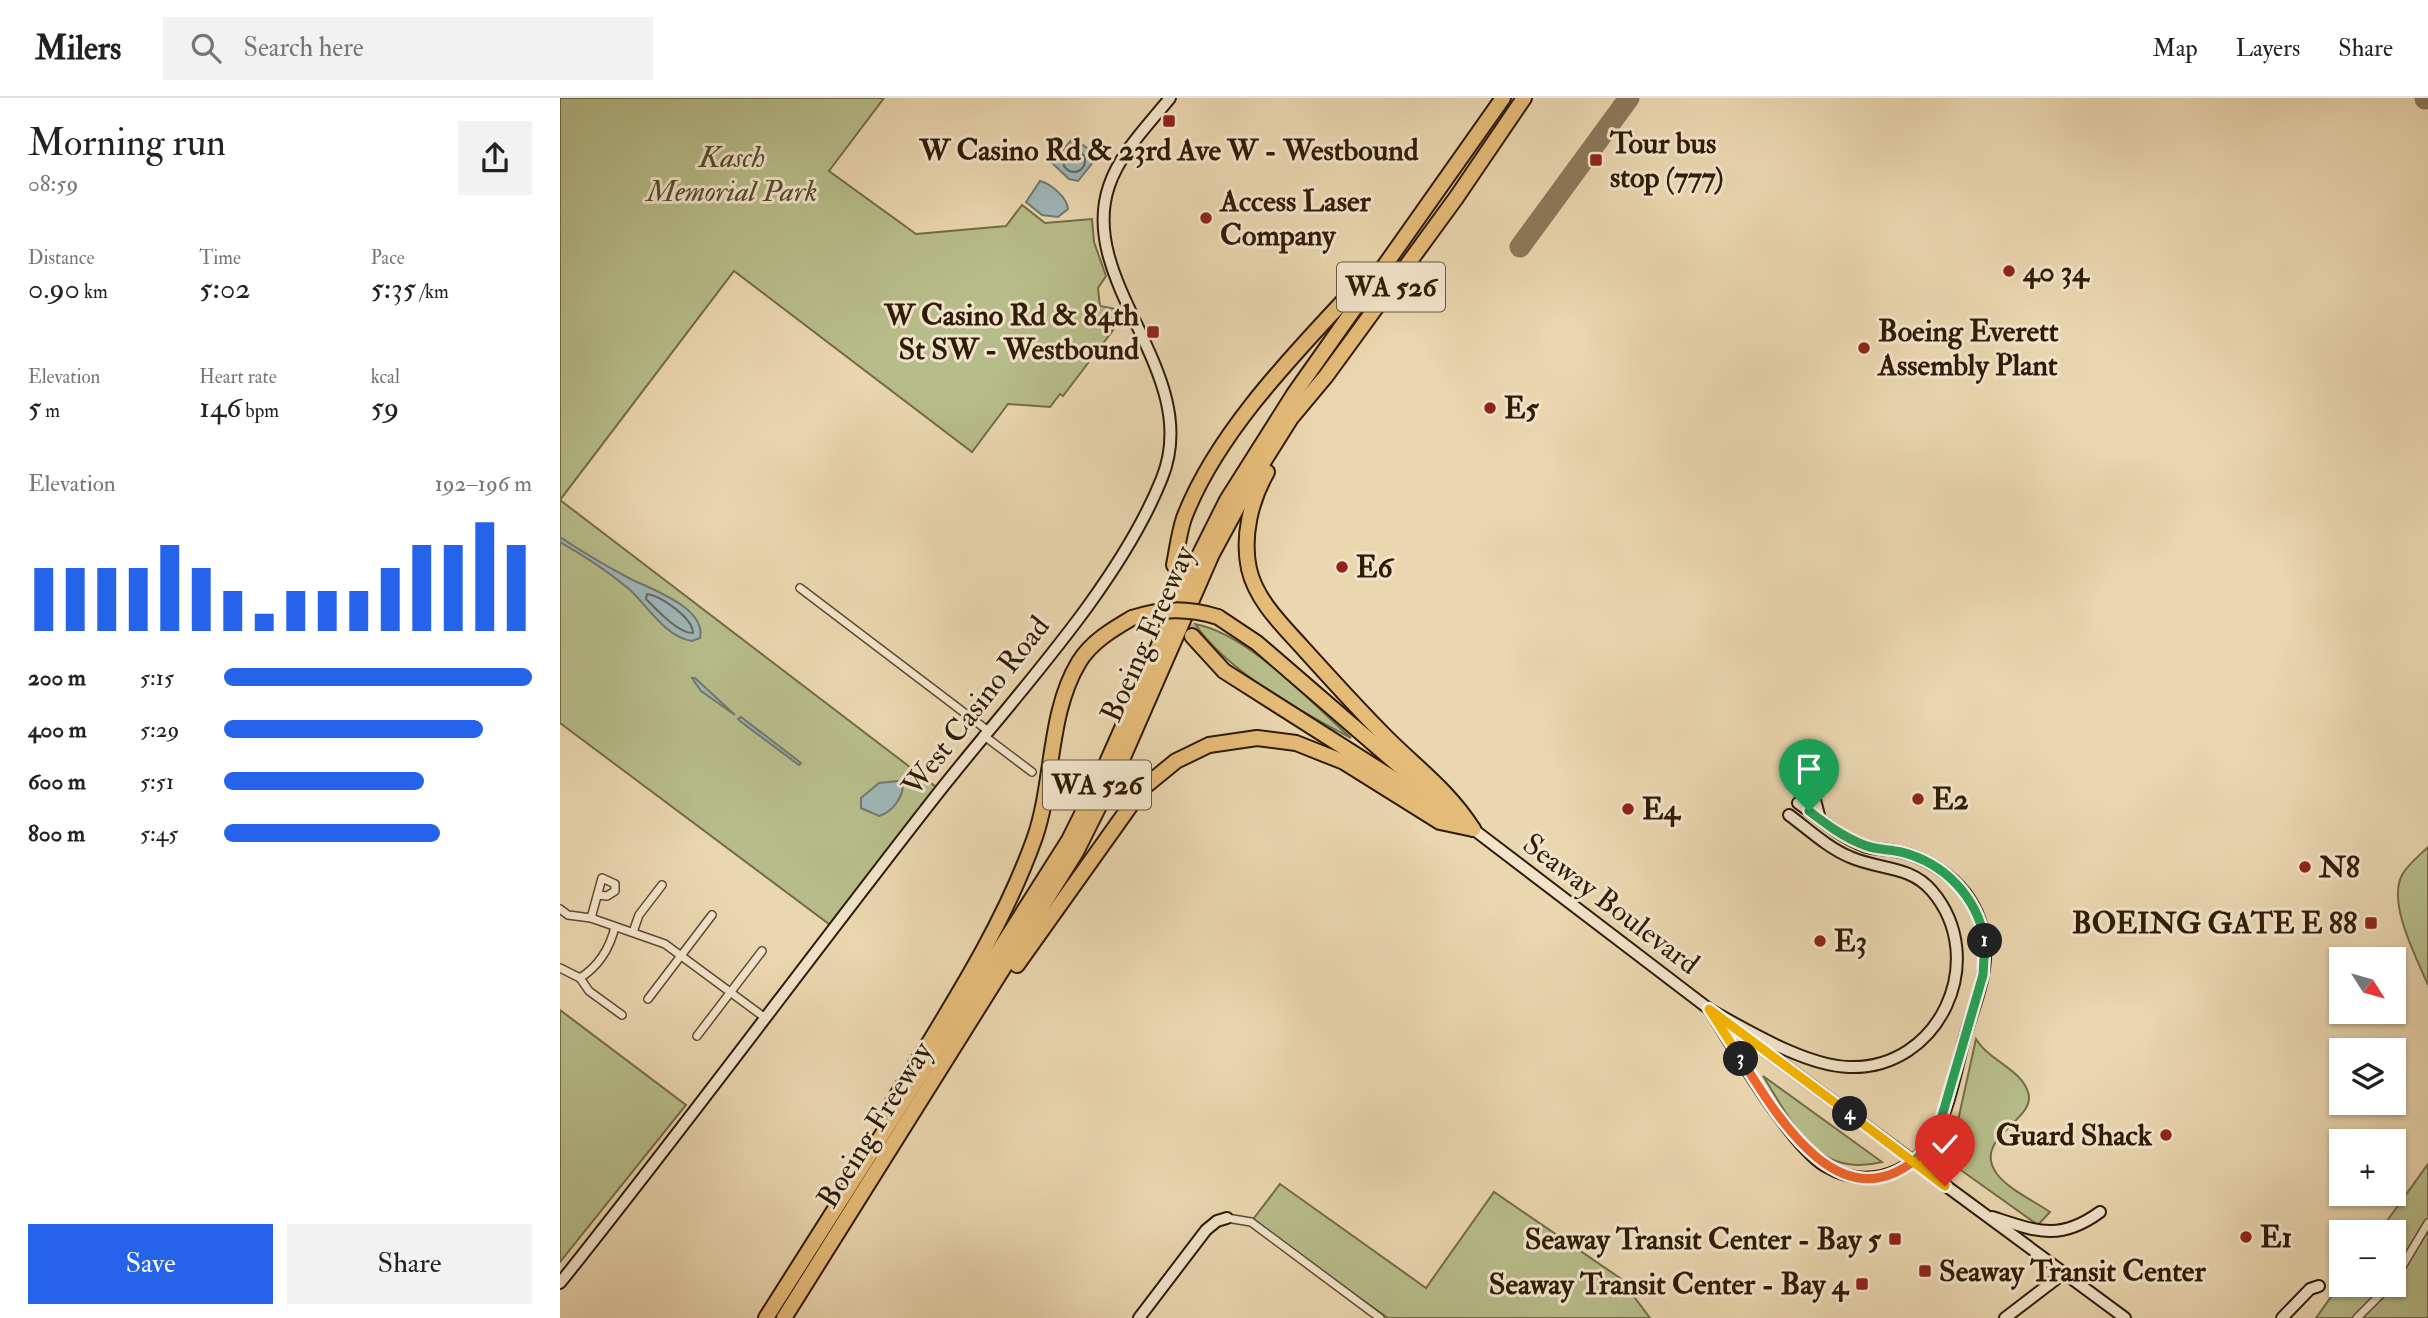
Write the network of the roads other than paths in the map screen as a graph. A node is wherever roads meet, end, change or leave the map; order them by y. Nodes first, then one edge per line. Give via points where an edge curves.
1 (1170, 98) edge
2 (1503, 98) edge
3 (1524, 98) edge
4 (1533, 98) edge
5 (1456, 198) junction
6 (1401, 238) junction
7 (1326, 376) junction
8 (1174, 565) tunnel mouth
9 (800, 588) dead end
10 (1192, 636) tunnel mouth
11 (985, 733) junction
12 (1032, 772) dead end
13 (1818, 775) dead end
14 (1797, 803) dead end
15 (1788, 815) dead end
16 (1820, 819) junction
17 (1473, 829) junction
18 (662, 885) dead end
19 (598, 895) dead end
20 (560, 909) edge
21 (712, 915) dead end
22 (591, 918) junction
23 (615, 927) junction
24 (633, 932) junction
25 (762, 951) dead end
26 (682, 956) junction
27 (560, 968) edge
28 (580, 978) junction
29 (731, 992) junction
30 (648, 999) dead end
31 (1709, 1009) junction
32 (621, 1015) dead end
33 (764, 1017) junction
34 (697, 1035) dead end
35 (940, 1073) junction
36 (2100, 1212) dead end
37 (1983, 1214) junction
38 (1227, 1218) joint
39 (2428, 1223) edge
40 (2406, 1260) edge
41 (2064, 1273) junction
42 (560, 1283) edge
43 (2319, 1286) dead end
44 (2377, 1297) edge
45 (765, 1318) edge
46 (785, 1318) edge
47 (1139, 1318) edge
48 (1380, 1318) edge
49 (2005, 1318) edge
50 (2125, 1318) edge
51 (2282, 1318) edge
52 (2357, 1318) edge

1 - 11 street, West Casino Road via 1117,167 1104,206 1108,252 1166,394 1172,442 1167,463 1147,510 1109,573
2 - 6 highway, Boeing Freeway / WA 526
3 - 5 highway, Boeing Freeway / WA 526
4 - 5 highway
5 - 7 highway, Boeing Freeway / WA 526
6 - 8 highway via 1308,340 1221,449 1184,519
6 - 45 highway, Boeing Freeway / WA 526 via 1227,500 1100,778 1048,876
7 - 17 highway via 1260,485 1249,524 1250,569 1256,588 1280,622 1387,738 1455,801
7 - 35 highway, Boeing Freeway / WA 526 via 1291,418 1230,519 1076,852
9 - 11 street
10 - 17 highway via 1224,671
11 - 12 street
11 - 33 street, West Casino Road
13 - 16 street via 1814,796
14 - 16 street
15 - 31 street via 1850,858 1903,870 1933,892 1956,942 1951,1000 1938,1023 1912,1049 1860,1067 1833,1066 1803,1055
16 - 31 street via 1864,845 1912,856 1951,878 1967,895 1982,929 1983,975 1932,1142 1903,1168 1876,1177 1849,1175 1824,1165 1804,1147
17 - 31 street, Seaway Boulevard
17 - 35 highway via 1440,822 1344,762 1296,743 1243,739 1192,752 1143,788
17 - 45 highway, bridge via 1257,643 1218,618 1172,610 1132,618 1112,629 1080,659 1064,699 1035,836 1003,911
18 - 24 street via 639,915
19 - 22 street
20 - 22 street via 568,915
21 - 26 street
22 - 23 street
23 - 24 street
23 - 28 street via 600,959
24 - 26 street
25 - 29 street
26 - 29 street
26 - 30 street
27 - 28 street
28 - 32 street
29 - 33 street
29 - 34 street
31 - 37 street, Seaway Boulevard, bridge
33 - 42 street, West Casino Road
35 - 46 highway, Boeing Freeway / WA 526
36 - 37 street via 2085,1223 2051,1233
37 - 41 street, Seaway Boulevard
38 - 47 street via 1206,1230
38 - 48 street via 1251,1222
39 - 40 street
41 - 49 street
41 - 50 street, Seaway Boulevard
43 - 51 street via 2310,1289
44 - 52 street

